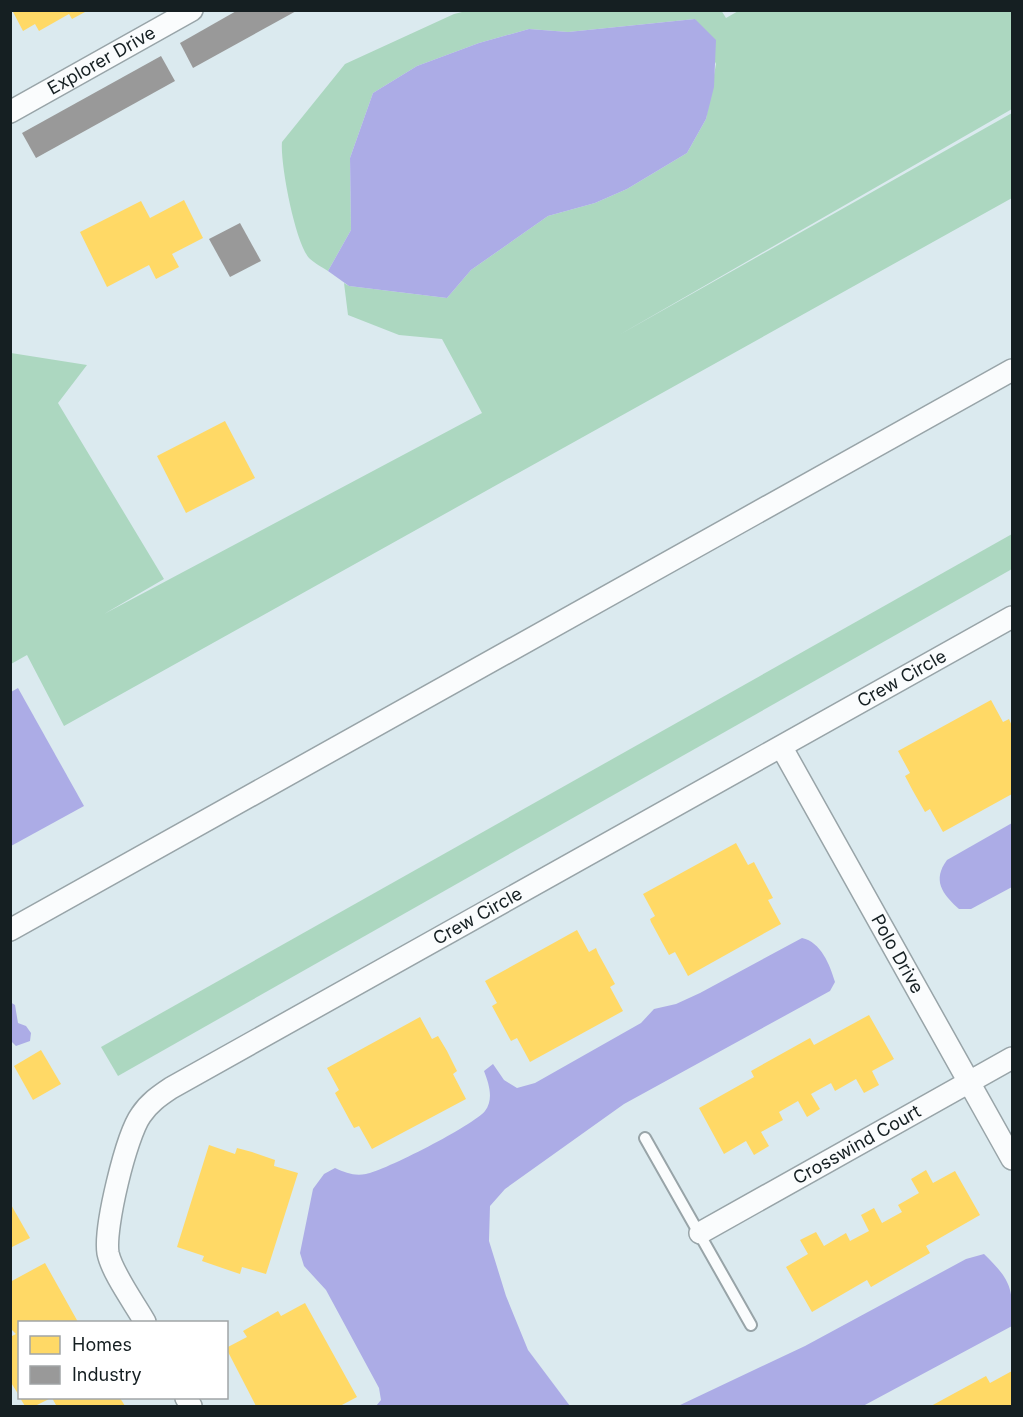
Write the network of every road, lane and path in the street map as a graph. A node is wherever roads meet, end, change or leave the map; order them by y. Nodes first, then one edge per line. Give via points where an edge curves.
1 (192, 10) edge
2 (10, 112) edge
3 (1012, 370) edge
4 (1012, 617) edge
5 (782, 748) junction
6 (10, 930) edge
7 (1012, 1058) edge
8 (969, 1082) junction
9 (645, 1138) dead end
10 (1012, 1159) edge
11 (700, 1233) junction
12 (144, 1321) edge
13 (751, 1325) dead end

1 - 2 street, Explorer Drive
3 - 6 street
4 - 5 street, Crew Circle
5 - 8 street, Polo Drive
5 - 12 street, Crew Circle via 171,1088 149,1104 138,1118 111,1205 106,1236 109,1256
7 - 8 street, Crosswind Court
8 - 10 street, Polo Drive
8 - 11 street, Crosswind Court
9 - 11 lane
11 - 13 lane

